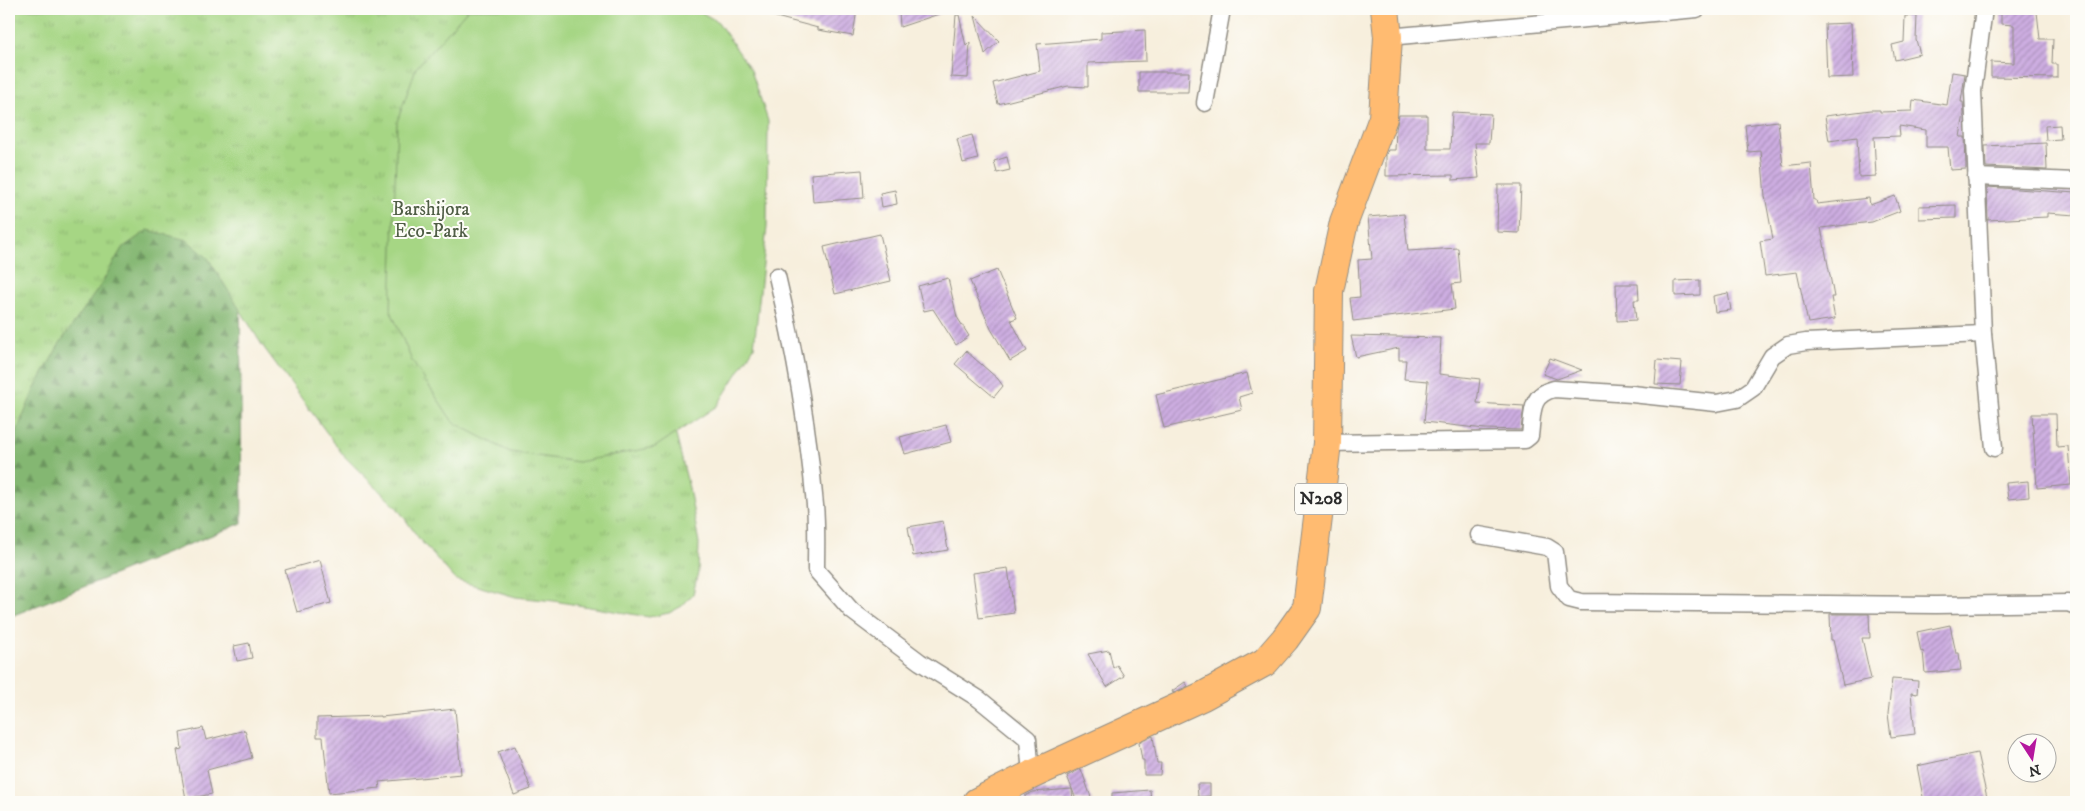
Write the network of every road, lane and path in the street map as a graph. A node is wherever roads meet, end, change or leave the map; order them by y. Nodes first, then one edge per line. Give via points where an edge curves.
1 (1222, 9) edge
2 (1385, 9) edge
3 (1697, 9) edge
4 (1984, 9) edge
5 (1388, 37) junction
6 (1205, 103) dead end
7 (1976, 177) junction
8 (2076, 181) edge
9 (777, 276) dead end
10 (1983, 334) junction
11 (1327, 443) junction
12 (1994, 448) dead end
13 (1479, 535) dead end
14 (2076, 606) edge
15 (1031, 775) junction
16 (976, 802) edge

1 - 6 street
2 - 5 highway, N208
3 - 5 street
4 - 7 street via 1972,91
5 - 11 highway, N208 via 1383,118 1344,222 1329,290
7 - 8 street
7 - 10 street
9 - 15 street via 806,420 816,507 816,570 852,611 920,662 979,700 1028,740
10 - 11 street via 1788,345 1772,356 1754,388 1737,399 1716,403 1632,394 1545,391 1535,402 1530,436 1526,440
10 - 12 street
11 - 15 highway, N208 via 1308,608 1265,662 1203,696
13 - 14 street via 1547,547 1555,552 1558,586 1569,599 1581,602 2068,603
15 - 16 highway, N208

